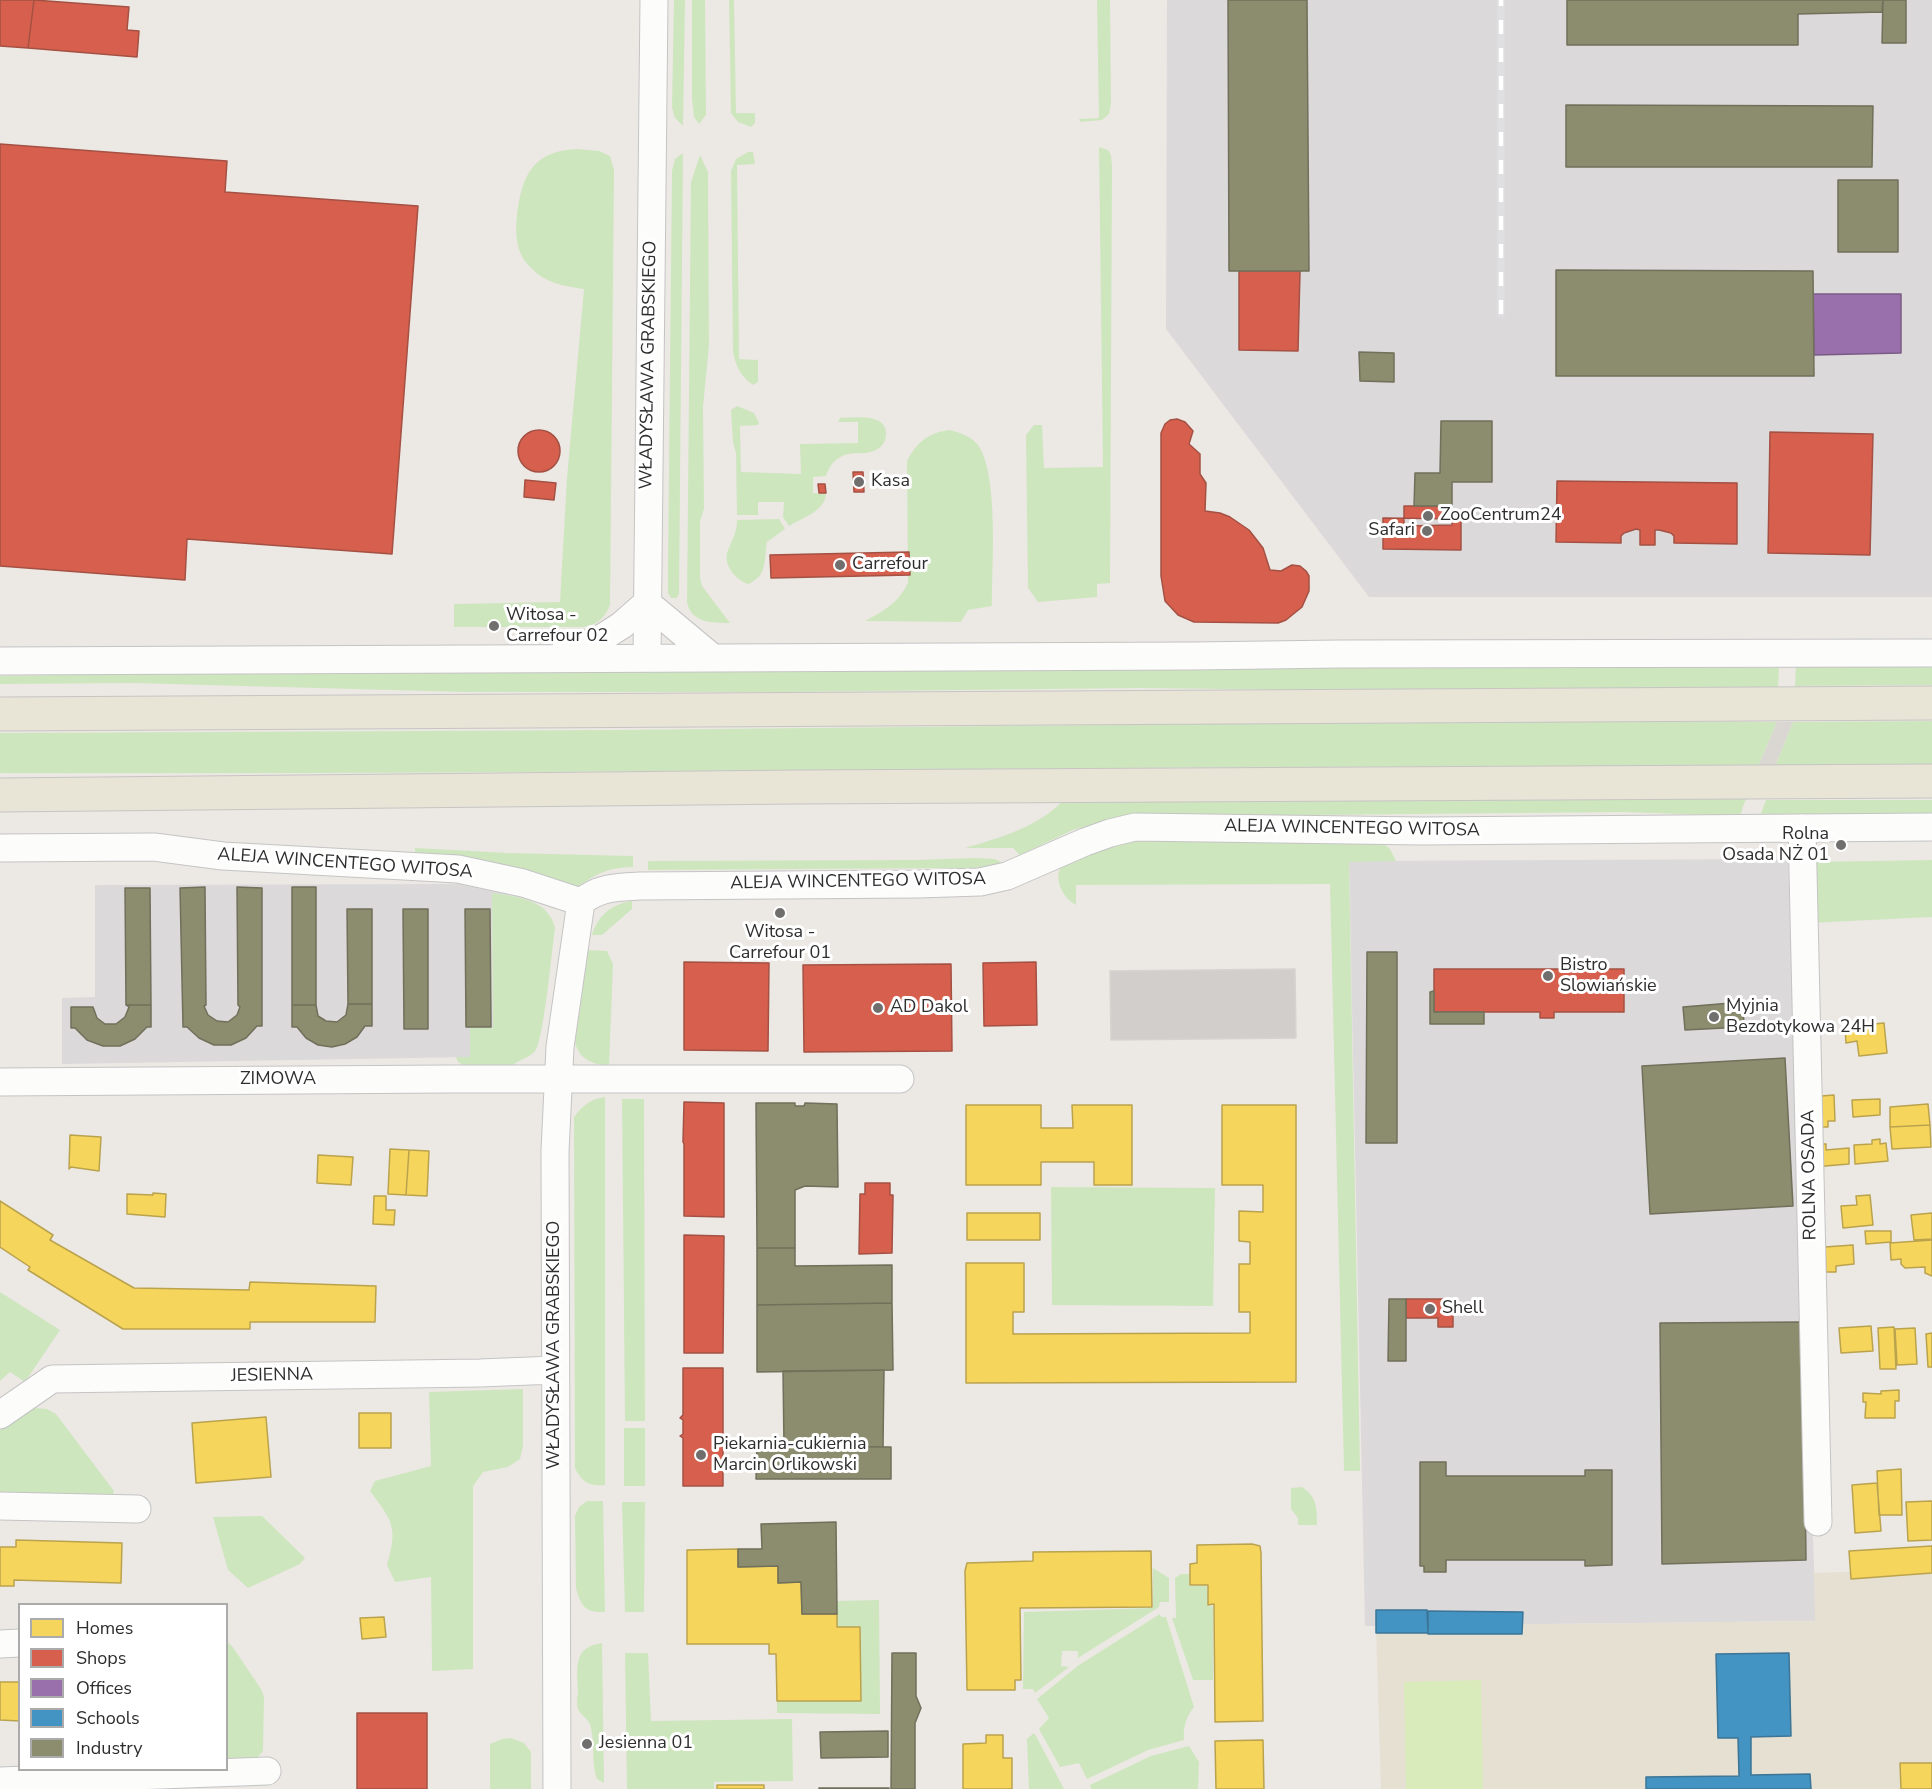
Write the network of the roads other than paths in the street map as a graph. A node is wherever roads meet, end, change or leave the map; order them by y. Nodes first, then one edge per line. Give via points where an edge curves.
1 (654, 0) edge
2 (647, 603) junction
3 (1932, 653) edge
4 (535, 658) junction
5 (646, 658) junction
6 (713, 658) junction
7 (0, 661) edge
8 (1932, 703) edge
9 (0, 714) edge
10 (1932, 781) edge
11 (0, 795) edge
12 (120, 795) junction
13 (0, 814) edge
14 (1932, 826) edge
15 (1802, 828) junction
16 (0, 848) edge
17 (581, 902) junction
18 (557, 1079) junction
19 (900, 1079) dead end
20 (0, 1082) edge
21 (555, 1370) junction
22 (0, 1416) edge
23 (0, 1506) edge
24 (137, 1509) dead end
25 (1818, 1522) dead end
26 (18, 1643) edge
27 (0, 1644) edge
28 (267, 1771) dead end
29 (0, 1781) edge
30 (557, 1789) edge

1 - 2 street, WŁADYSŁAWA GRABSKIEGO
2 - 4 street via 622,626 597,641
2 - 5 street, WŁADYSŁAWA GRABSKIEGO
2 - 6 street
3 - 6 street
4 - 5 street
4 - 7 street
5 - 6 street
8 - 9 main road
10 - 12 main road
11 - 12 main road
12 - 13 main road
14 - 15 street, ALEJA WINCENTEGO WITOSA
15 - 17 street, ALEJA WINCENTEGO WITOSA via 1422,831 1135,827 1085,842 1007,876 980,882 640,886 604,889
15 - 25 street, ROLNA OSADA
16 - 17 street, ALEJA WINCENTEGO WITOSA via 154,847 223,856 458,869 524,883
17 - 18 street, WŁADYSŁAWA GRABSKIEGO
18 - 19 street, ZIMOWA
18 - 20 street, ZIMOWA
18 - 21 street, WŁADYSŁAWA GRABSKIEGO
21 - 22 street, JESIENNA via 52,1379
21 - 30 street, WŁADYSŁAWA GRABSKIEGO
23 - 24 street
26 - 27 street
28 - 29 street

